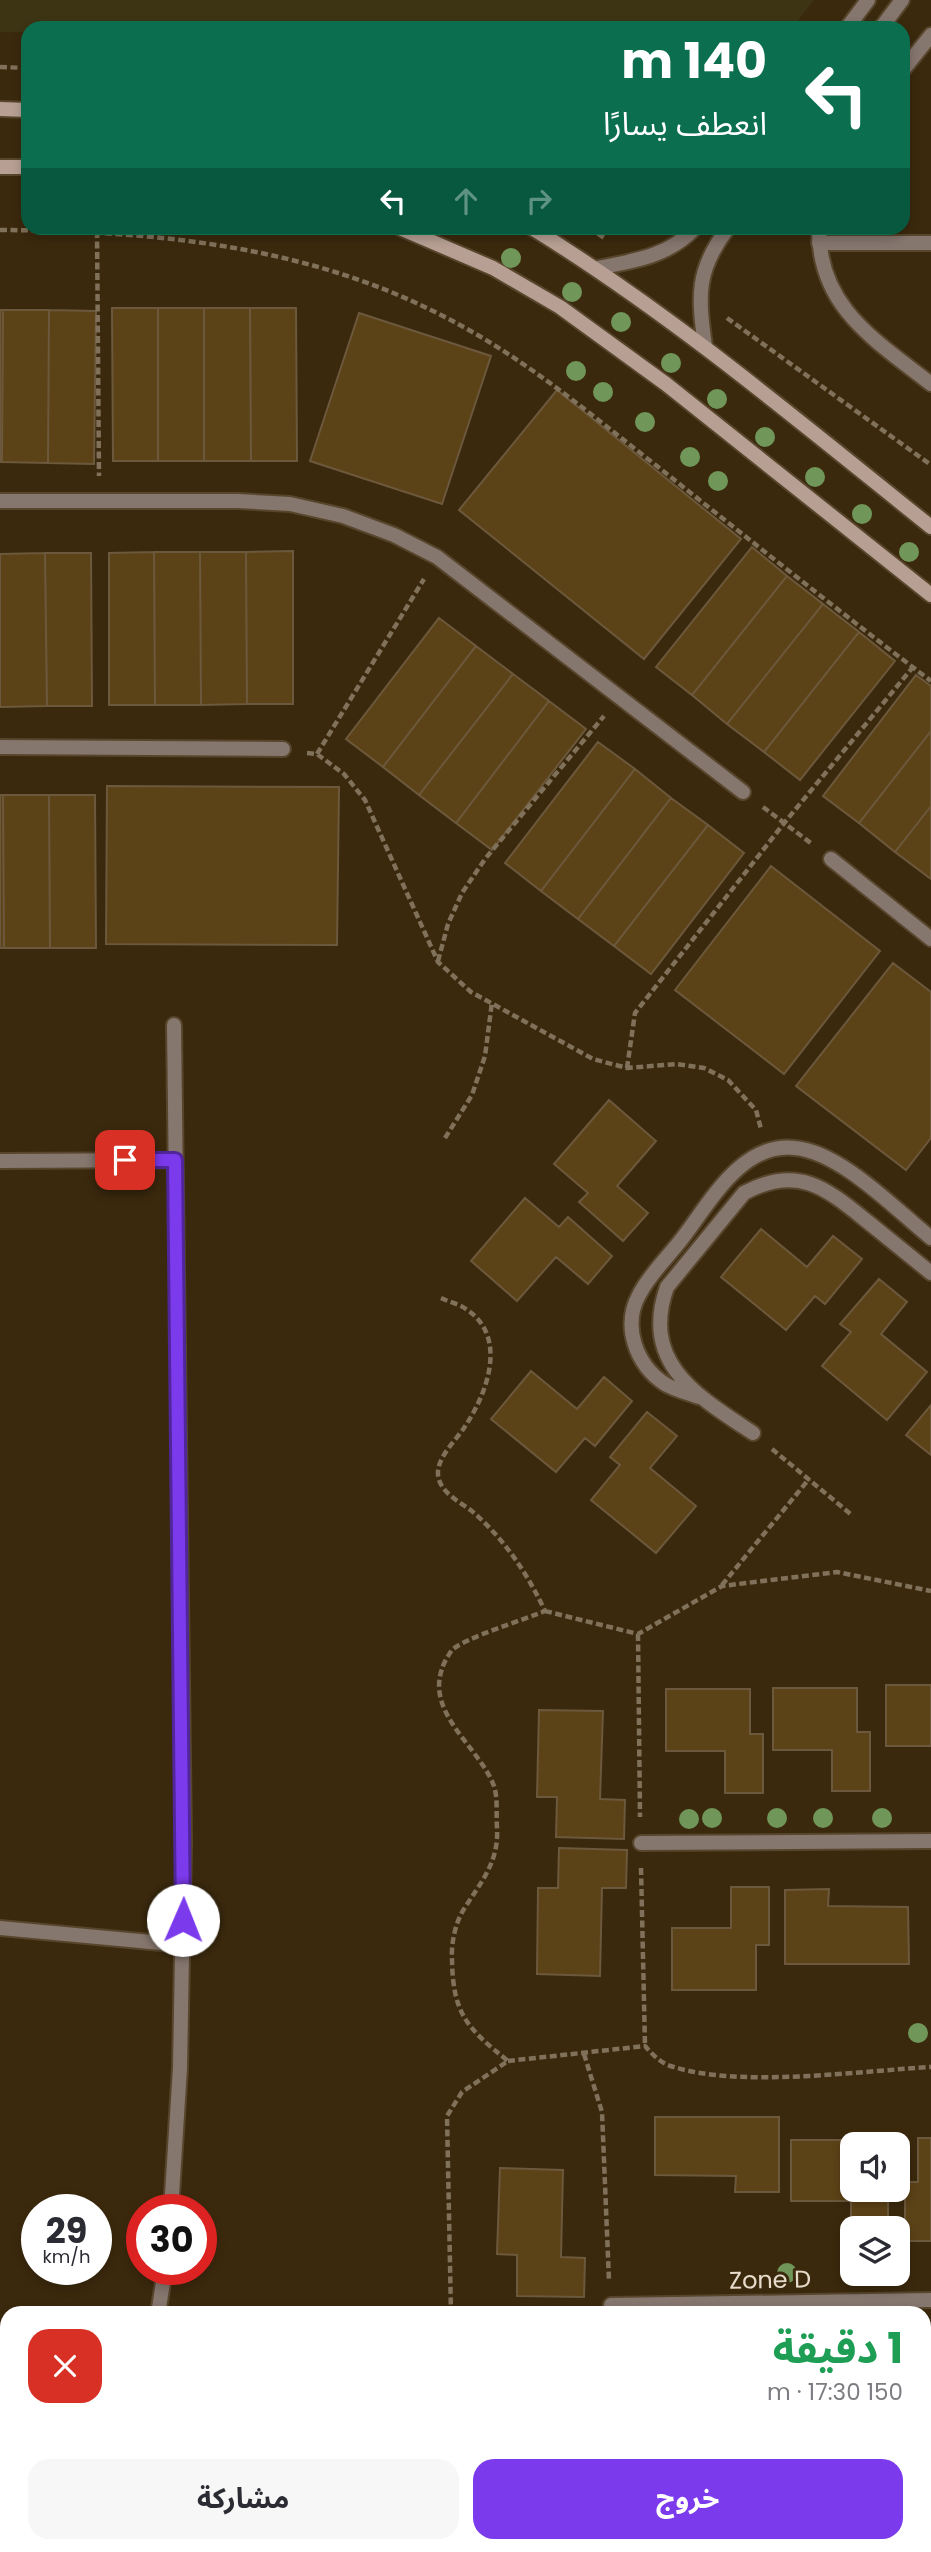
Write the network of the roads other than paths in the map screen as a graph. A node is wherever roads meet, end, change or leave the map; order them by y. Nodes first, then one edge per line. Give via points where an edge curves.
1 (868, 0) edge
2 (902, 0) edge
3 (852, 21) edge
4 (886, 21) edge
5 (931, 35) edge
6 (910, 61) edge
7 (0, 109) edge
8 (21, 110) edge
9 (0, 167) edge
10 (21, 167) edge
11 (416, 235) edge
12 (543, 235) edge
13 (687, 235) edge
14 (724, 235) edge
15 (820, 235) edge
16 (819, 243) junction
17 (931, 243) edge
18 (598, 268) junction
19 (705, 346) junction
20 (931, 384) edge
21 (0, 501) edge
22 (931, 527) edge
23 (931, 595) edge
24 (0, 747) edge
25 (283, 748) road end
26 (743, 792) road end
27 (831, 859) road end
28 (931, 939) edge
29 (174, 1025) dead end
30 (175, 1160) junction
31 (0, 1161) edge
32 (931, 1238) edge
33 (931, 1273) edge
34 (699, 1397) junction
35 (753, 1433) road end
36 (931, 1841) edge
37 (641, 1843) dead end
38 (0, 1928) edge
39 (183, 1945) junction
40 (172, 2194) edge
41 (163, 2285) edge
42 (931, 2300) edge
43 (611, 2305) road end
44 (159, 2306) edge

1 - 3 street
2 - 4 street
5 - 6 street
7 - 8 street
9 - 10 street
11 - 23 street via 493,268 560,307 666,384
12 - 18 street
13 - 18 street via 638,260
14 - 19 street via 706,264 699,301
15 - 16 street
16 - 17 street
16 - 20 street via 830,285 855,324
18 - 19 street
19 - 22 street
21 - 26 street via 290,504 343,516 394,535 437,557
24 - 25 street
27 - 28 street
29 - 30 street
30 - 31 street
30 - 39 street
32 - 34 street via 821,1155 795,1148 767,1150 746,1162 648,1283 633,1312 635,1346 642,1362 666,1385
33 - 34 street via 818,1185 779,1179 752,1188 667,1286 662,1303 664,1352
34 - 35 street
36 - 37 street
38 - 39 street
39 - 40 street
41 - 44 street
42 - 43 street, Zone D

